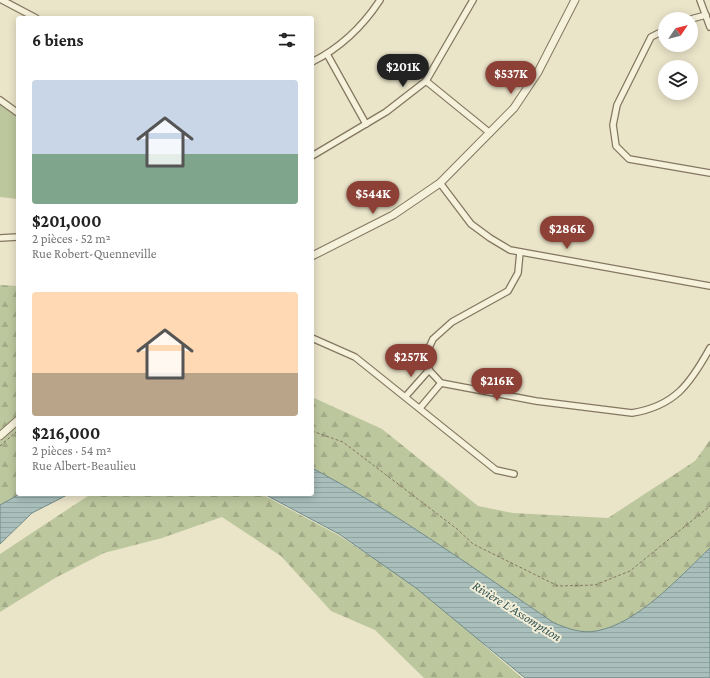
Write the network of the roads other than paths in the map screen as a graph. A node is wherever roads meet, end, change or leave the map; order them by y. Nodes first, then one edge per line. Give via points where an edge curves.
1 (2, 0) edge
2 (380, 0) edge
3 (473, 0) edge
4 (575, 0) edge
5 (700, 0) edge
6 (706, 15) junction
7 (32, 16) edge
8 (698, 17) edge
9 (710, 27) edge
10 (658, 34) edge
11 (327, 54) junction
12 (314, 61) edge
13 (426, 81) junction
14 (0, 100) edge
15 (16, 112) edge
16 (366, 124) junction
17 (490, 133) junction
18 (314, 155) edge
19 (710, 174) edge
20 (440, 183) junction
21 (16, 237) edge
22 (0, 238) edge
23 (520, 252) junction
24 (314, 255) edge
25 (710, 286) edge
26 (314, 339) edge
27 (710, 348) edge
28 (429, 370) junction
29 (442, 383) junction
30 (406, 396) junction
31 (420, 408) junction
32 (16, 422) edge
33 (0, 436) edge
34 (514, 474) dead end

1 - 7 street
2 - 11 street via 363,23
3 - 13 street
4 - 17 street via 538,72 514,108
5 - 6 street
6 - 8 street
6 - 9 street
10 - 19 street via 651,37 617,106 613,125 616,146 629,159
11 - 12 street
11 - 16 street
13 - 16 street
13 - 17 street
14 - 15 street
16 - 18 street
17 - 20 street
20 - 23 street via 471,224 510,250
20 - 24 street via 393,215
21 - 22 street
23 - 25 street
23 - 28 street via 518,273 508,291 452,322 433,339 427,352
26 - 30 street via 355,357
27 - 29 street via 694,378 673,398 647,411 632,413 536,401
28 - 29 street
28 - 30 street
29 - 31 street
30 - 31 street
31 - 34 street via 496,470
32 - 33 street

